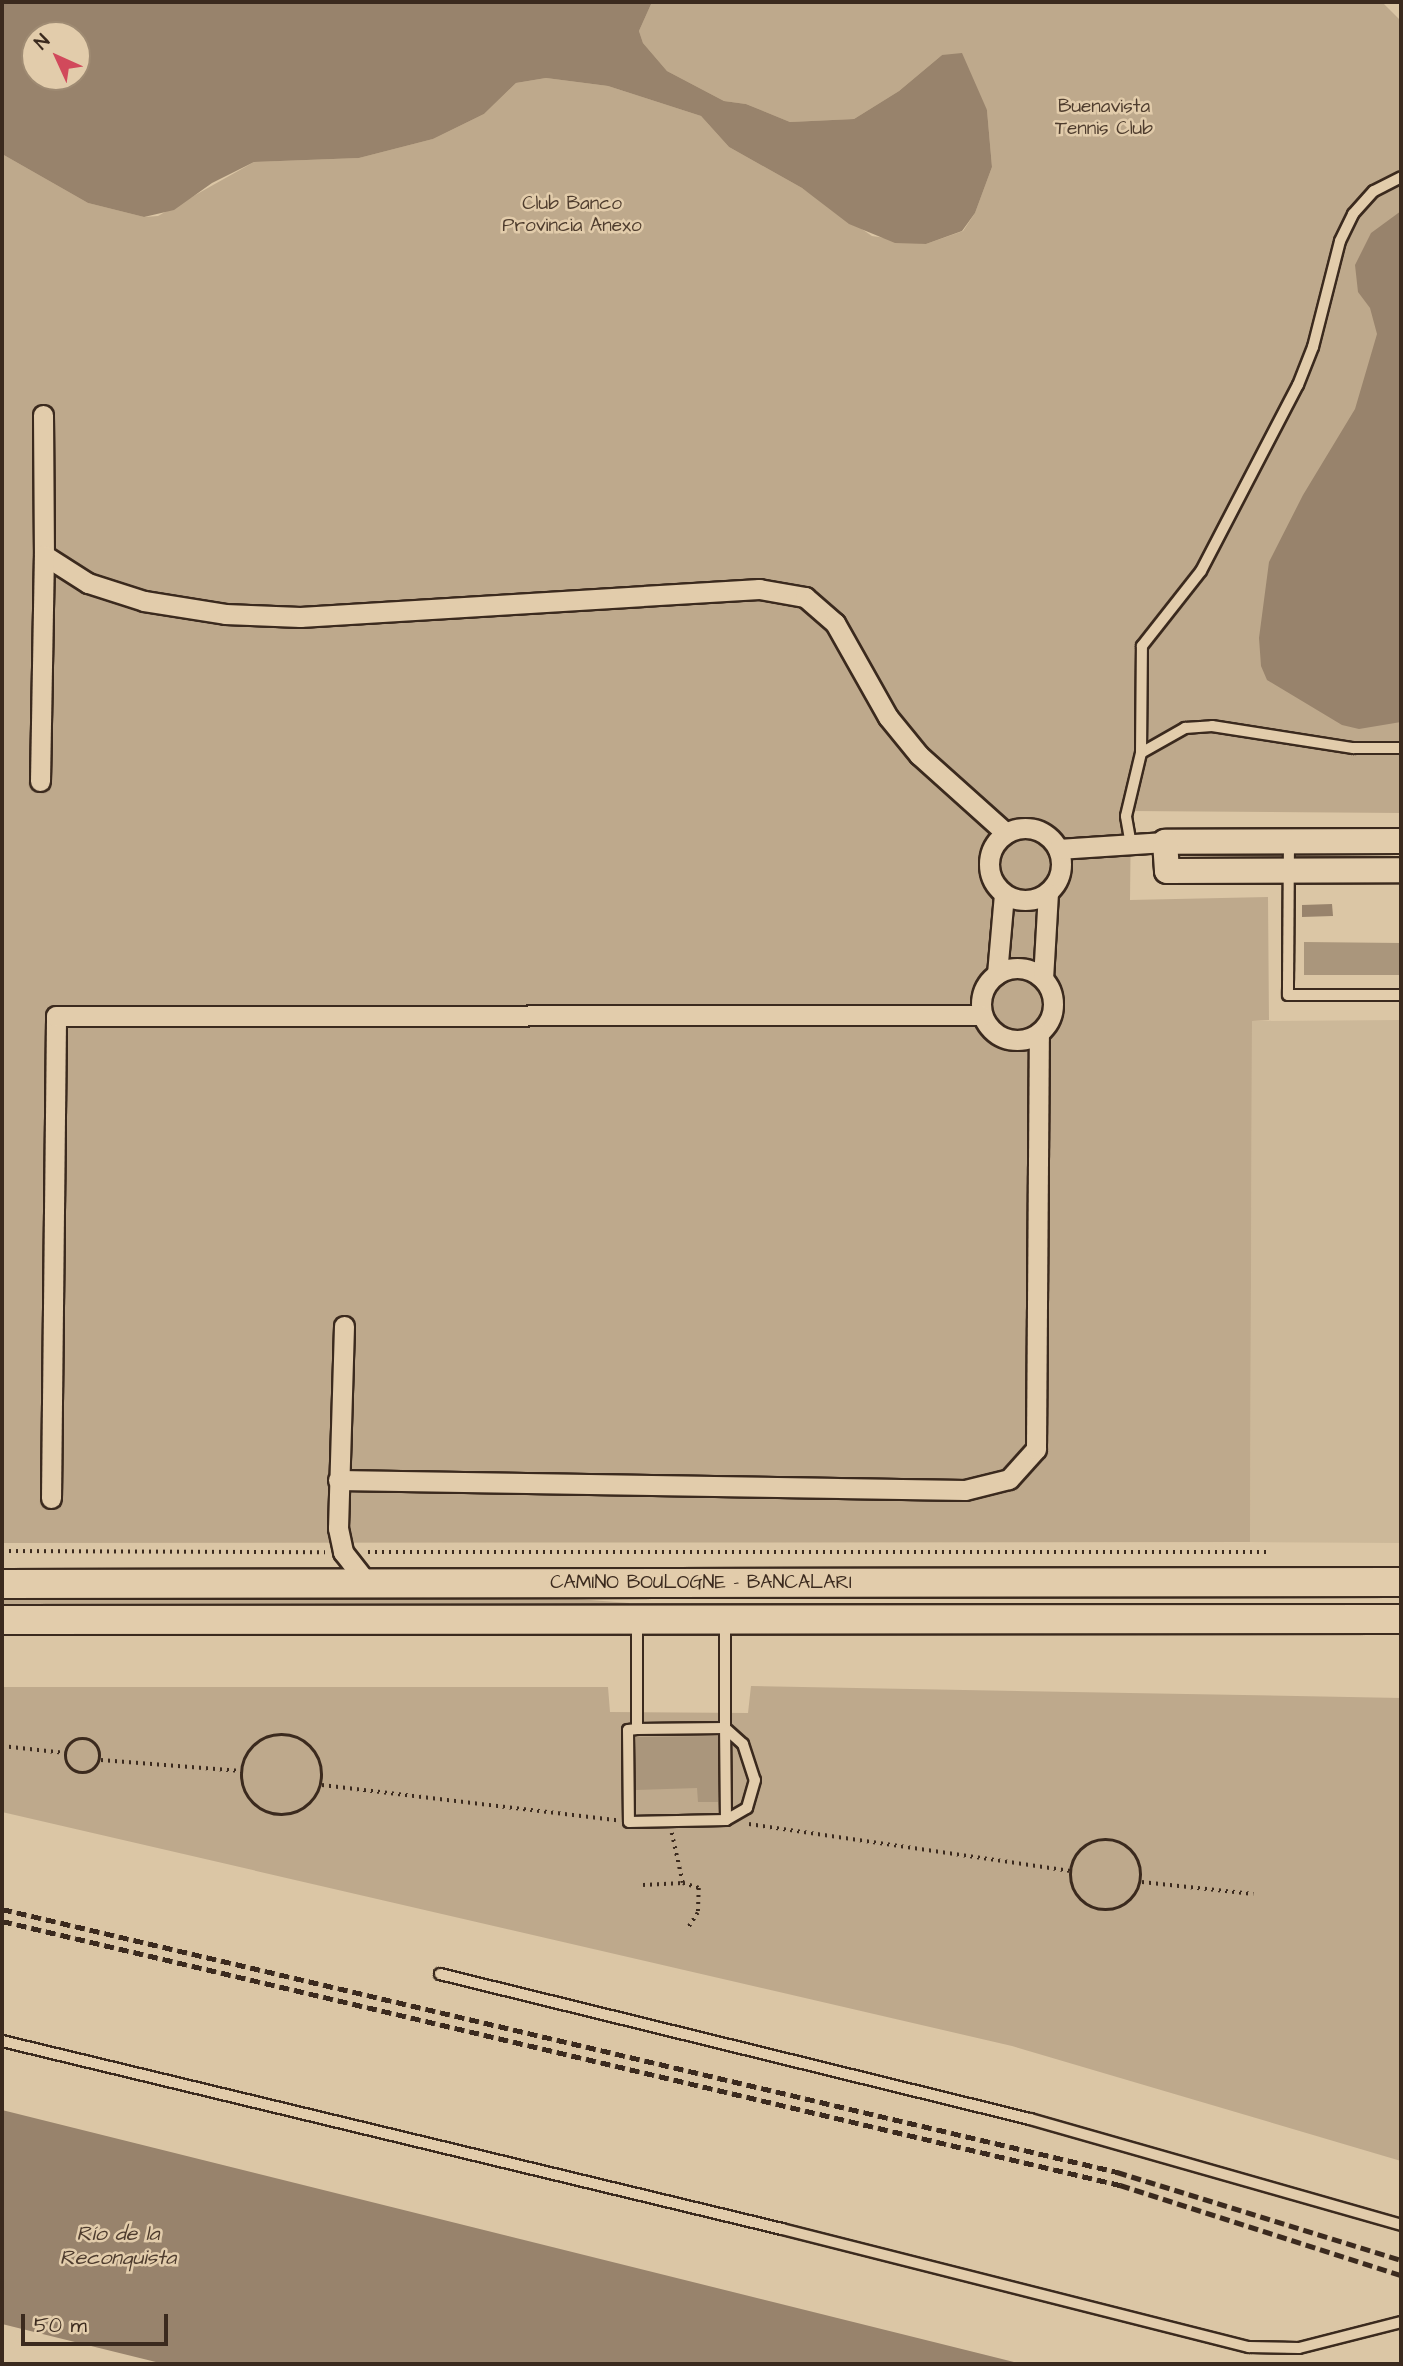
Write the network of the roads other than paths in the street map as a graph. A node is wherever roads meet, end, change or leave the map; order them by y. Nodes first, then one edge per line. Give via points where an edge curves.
1 (1401, 177) edge
2 (43, 415) dead end
3 (44, 555) junction
4 (1401, 748) edge
5 (1141, 753) junction
6 (40, 781) dead end
7 (1006, 833) junction
8 (1289, 841) junction
9 (1401, 841) edge
10 (1166, 842) junction
11 (1131, 846) junction
12 (1058, 849) junction
13 (1401, 870) edge
14 (1289, 871) junction
15 (1048, 892) junction
16 (1004, 894) junction
17 (997, 974) junction
18 (1043, 979) junction
19 (1401, 995) edge
20 (982, 1015) junction
21 (1039, 1033) junction
22 (344, 1326) dead end
23 (338, 1480) junction
24 (51, 1498) dead end
25 (1401, 1582) edge
26 (2, 1584) edge
27 (368, 1584) junction
28 (637, 1619) junction
29 (724, 1619) junction
30 (1401, 1619) edge
31 (2, 1620) edge
32 (725, 1728) junction
33 (637, 1729) junction
34 (726, 1820) junction
35 (440, 1974) dead end
36 (2, 2041) edge
37 (1401, 2225) edge
38 (1401, 2322) edge

1 - 5 lane via 1374,191 1353,214 1340,242 1313,347 1297,385 1201,571 1142,646
2 - 3 street
3 - 6 street
3 - 7 street via 88,583 144,601 279,617 785,590 805,597 835,624 888,717 911,746
4 - 5 lane via 1353,748 1212,726 1185,728
5 - 11 lane via 1126,816
7 - 12 street via 1030,828 1051,839
7 - 16 street via 989,863 996,886
8 - 9 street
8 - 10 street
8 - 14 lane
10 - 11 street
10 - 14 street via 1167,871
11 - 12 street
12 - 15 street via 1061,873
13 - 14 street
14 - 19 lane via 1288,995
15 - 16 street via 1026,901
15 - 18 street
16 - 17 street
17 - 18 street via 1021,968
17 - 20 street via 983,992
18 - 21 street via 1050,989 1052,1013
20 - 21 street via 987,1026 1006,1039 1018,1041
20 - 24 street via 56,1016
21 - 23 street via 1035,1448 1009,1479 965,1490
22 - 23 street
23 - 27 street via 343,1552
25 - 27 main road, CAMINO BOULOGNE - BANCALARI
26 - 27 main road, CAMINO BOULOGNE - BANCALARI
28 - 29 main road, CAMINO BOULOGNE - BANCALARI
28 - 31 main road, CAMINO BOULOGNE - BANCALARI
28 - 33 lane
29 - 30 main road, CAMINO BOULOGNE - BANCALARI
29 - 32 lane
32 - 33 lane
32 - 34 lane
32 - 34 lane via 743,1744 755,1780 747,1808
33 - 34 lane via 628,1730 629,1822
35 - 37 lane via 1043,2122
36 - 38 lane via 769,2225 1250,2347 1299,2348

